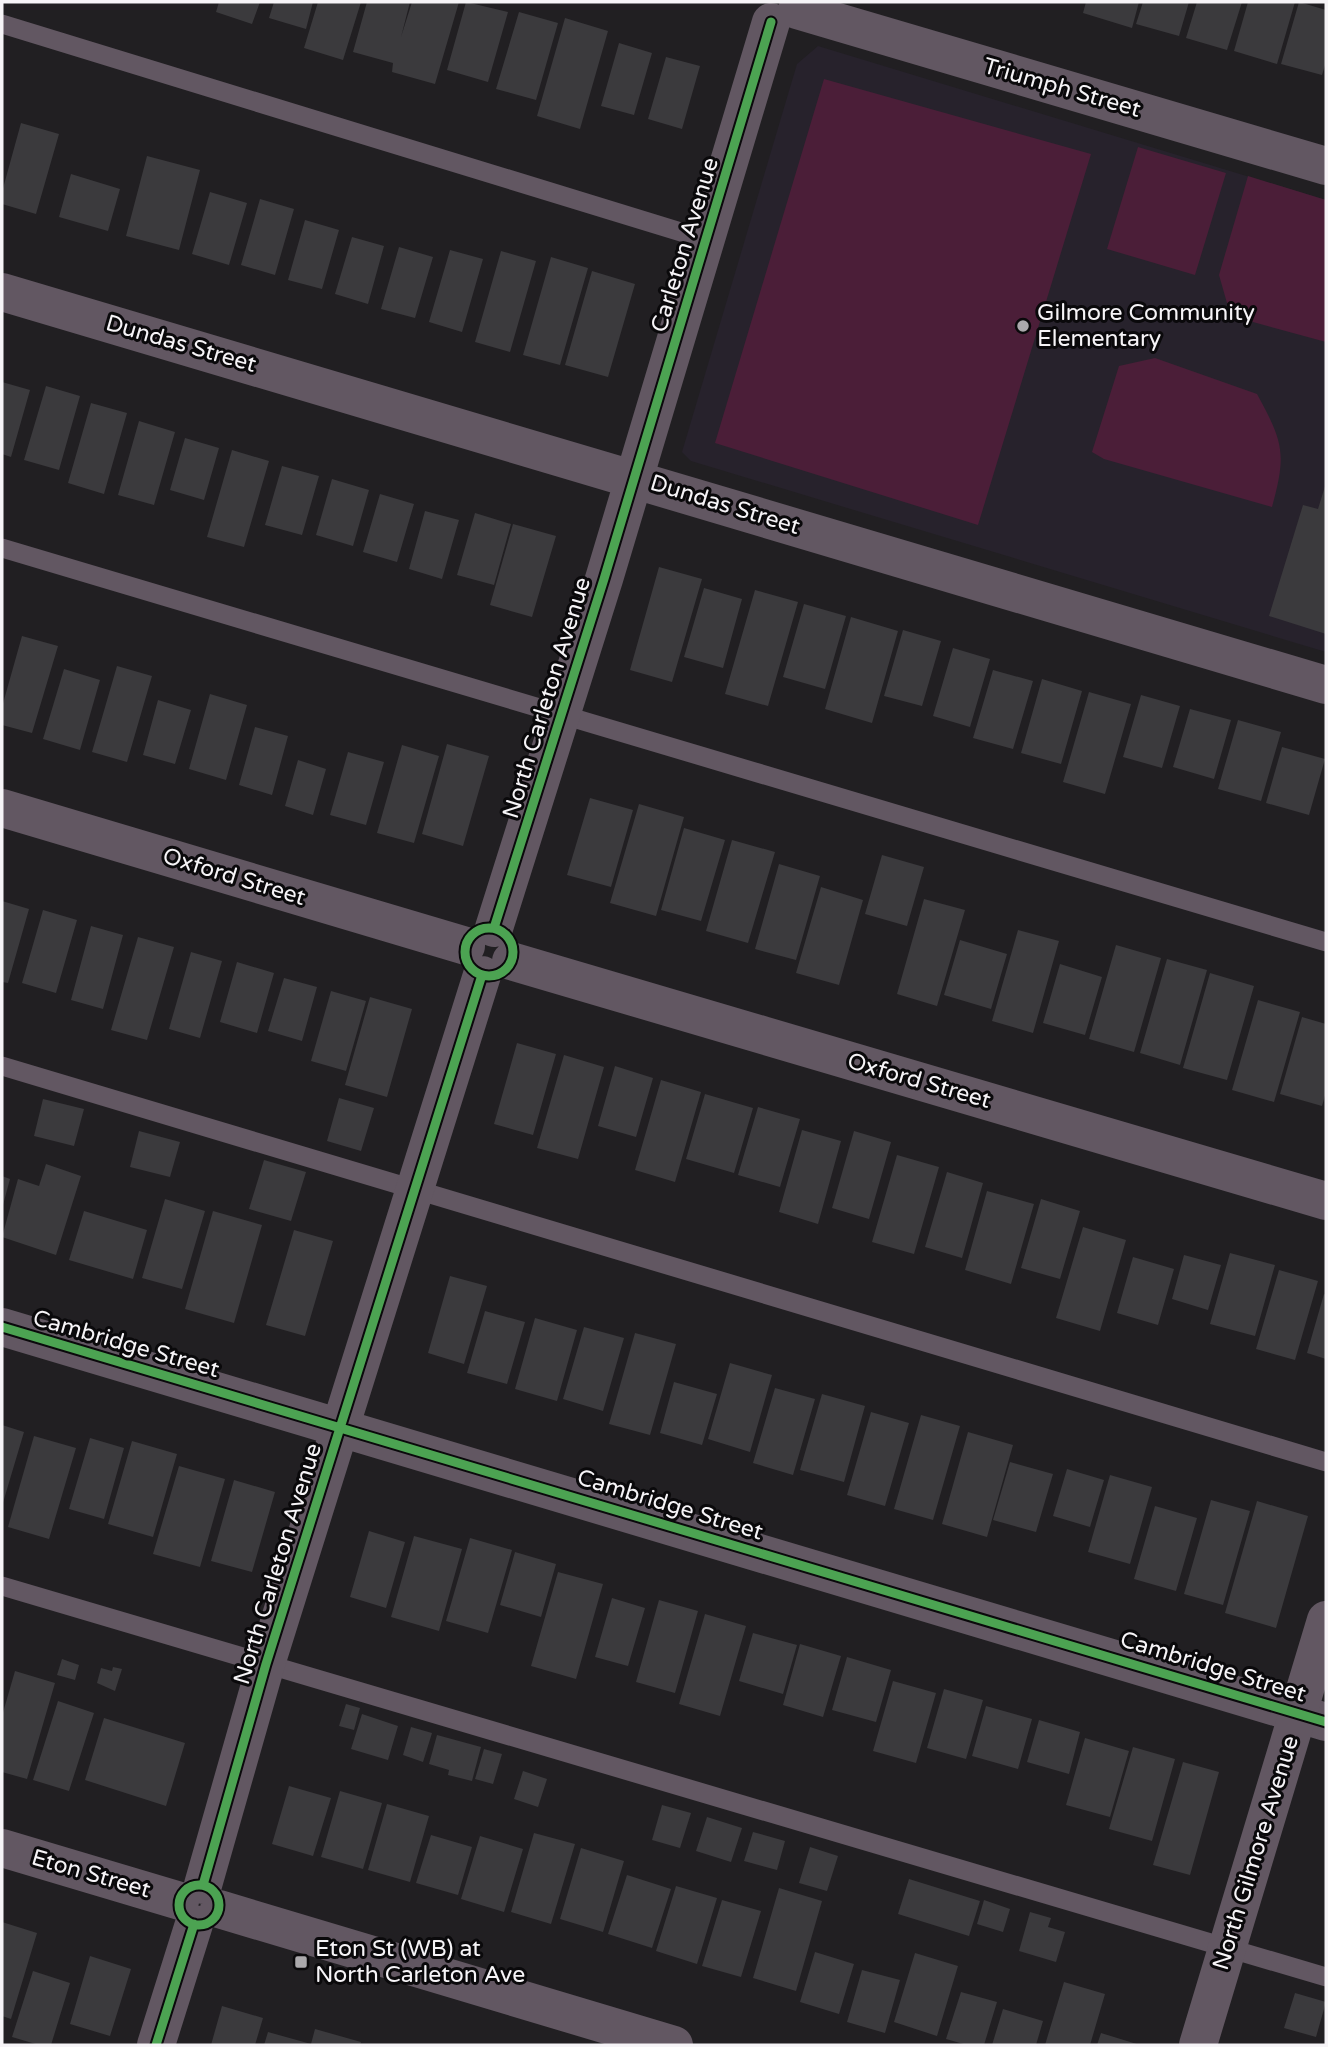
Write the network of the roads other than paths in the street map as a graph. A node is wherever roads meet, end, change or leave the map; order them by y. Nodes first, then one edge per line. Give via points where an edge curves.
1 (781, 9) edge
2 (2, 24) edge
3 (1326, 166) edge
4 (707, 240) junction
5 (2, 292) edge
6 (634, 478) junction
7 (2, 548) edge
8 (1326, 685) edge
9 (562, 715) junction
10 (2, 808) edge
11 (1326, 942) edge
12 (488, 953) junction
13 (2, 1066) edge
14 (414, 1188) junction
15 (1326, 1201) edge
16 (2, 1327) edge
17 (341, 1427) junction
18 (1326, 1462) edge
19 (2, 1586) edge
20 (1326, 1620) edge
21 (266, 1664) junction
22 (1312, 1717) edge
23 (2, 1848) edge
24 (199, 1905) junction
25 (1227, 1947) junction
26 (1326, 1977) edge
27 (156, 2045) edge
28 (674, 2045) edge
29 (1198, 2045) edge

1 - 3 street, Triumph Street
1 - 4 street, Carleton Avenue
2 - 4 lane
4 - 6 street, Carleton Avenue
5 - 6 street, Dundas Street
6 - 8 street, Dundas Street
6 - 9 street, North Carleton Avenue
7 - 9 lane
9 - 11 lane
9 - 12 street, North Carleton Avenue
10 - 12 street, Oxford Street
12 - 14 street, North Carleton Avenue
12 - 15 street, Oxford Street
13 - 14 lane
14 - 17 street, North Carleton Avenue
14 - 18 lane
16 - 17 street, Cambridge Street
17 - 21 street, North Carleton Avenue
17 - 22 street, Cambridge Street
19 - 21 lane
20 - 22 street, North Gilmore Avenue
21 - 24 street, North Carleton Avenue
21 - 25 lane
22 - 25 street, North Gilmore Avenue
23 - 24 street, Eton Street
24 - 27 street, North Carleton Avenue
24 - 28 street, Eton Street
25 - 26 lane
25 - 29 street, North Gilmore Avenue

